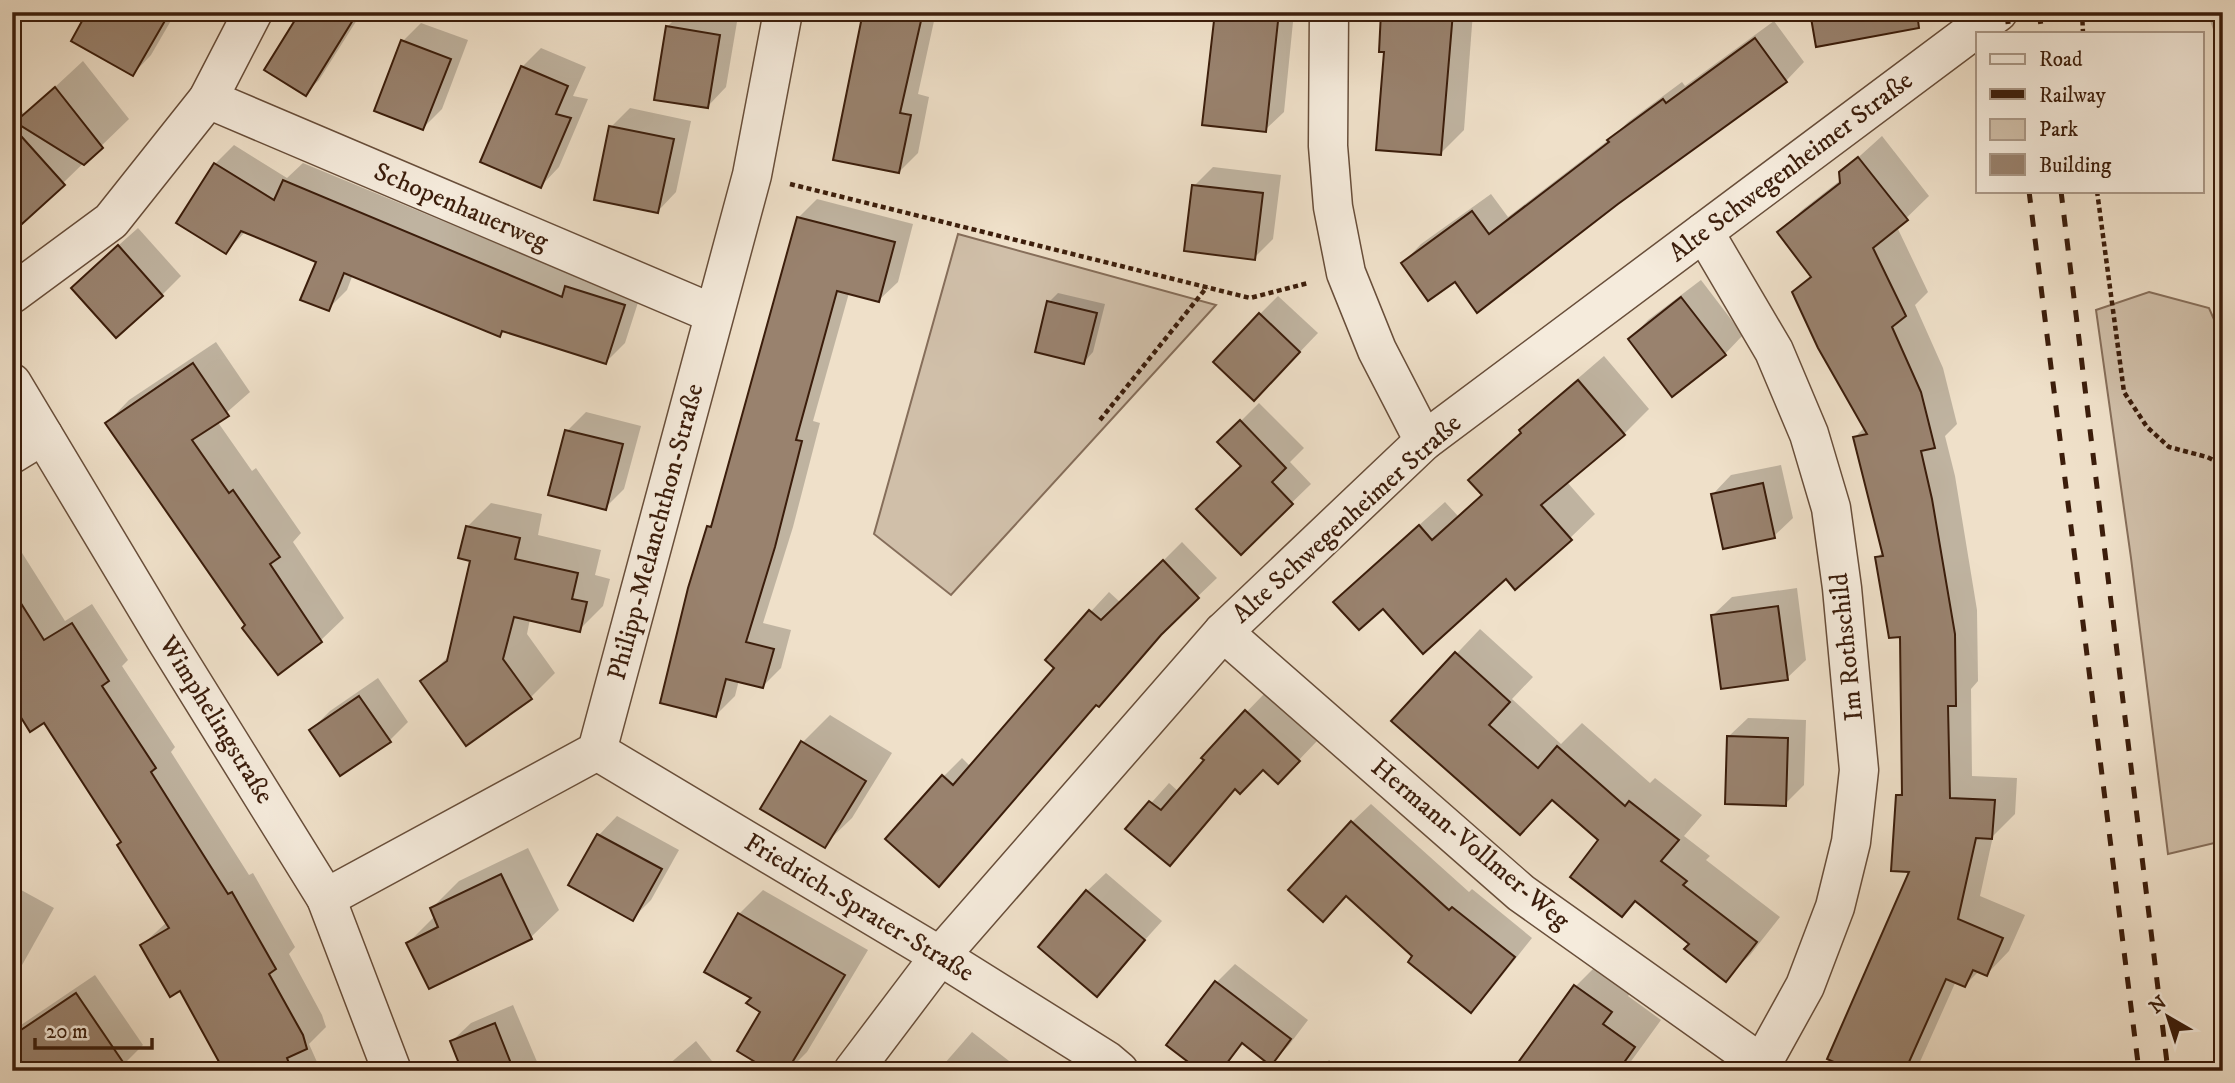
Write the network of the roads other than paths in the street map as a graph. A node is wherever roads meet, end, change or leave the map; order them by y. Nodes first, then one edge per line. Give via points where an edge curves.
1 (253, 12) edge
2 (783, 12) edge
3 (1329, 12) edge
4 (1998, 12) edge
5 (208, 99) junction
6 (1704, 232) junction
7 (12, 294) edge
8 (713, 314) junction
9 (12, 383) edge
10 (1424, 440) junction
11 (28, 444) edge
12 (1223, 632) junction
13 (597, 751) junction
14 (326, 898) junction
15 (940, 956) junction
16 (1761, 1068) edge
17 (392, 1071) edge
18 (853, 1071) edge
19 (1119, 1071) edge

1 - 5 street
2 - 8 street, Philipp-Melanchthon-Straße via 752,175
3 - 10 street via 1328,146 1333,207 1346,273 1377,350
4 - 6 street, Alte Schwegenheimer Straße
5 - 7 street via 111,221
5 - 8 street, Schopenhauerweg
6 - 10 street, Alte Schwegenheimer Straße
6 - 16 street, Im Rothschild via 1774,351 1810,434 1828,496 1842,588 1859,770 1851,842 1835,907 1805,986
8 - 13 street, Philipp-Melanchthon-Straße
9 - 11 street, Wimphelingstraße
10 - 12 street, Alte Schwegenheimer Straße
11 - 14 street, Wimphelingstraße via 166,640
12 - 15 street, Alte Schwegenheimer Straße
12 - 16 street, Hermann-Vollmer-Weg via 1521,893
13 - 14 street
13 - 15 street, Friedrich-Sprater-Straße
14 - 17 street, Wimphelingstraße
15 - 18 street, Alte Schwegenheimer Straße
15 - 19 street, Friedrich-Sprater-Straße

